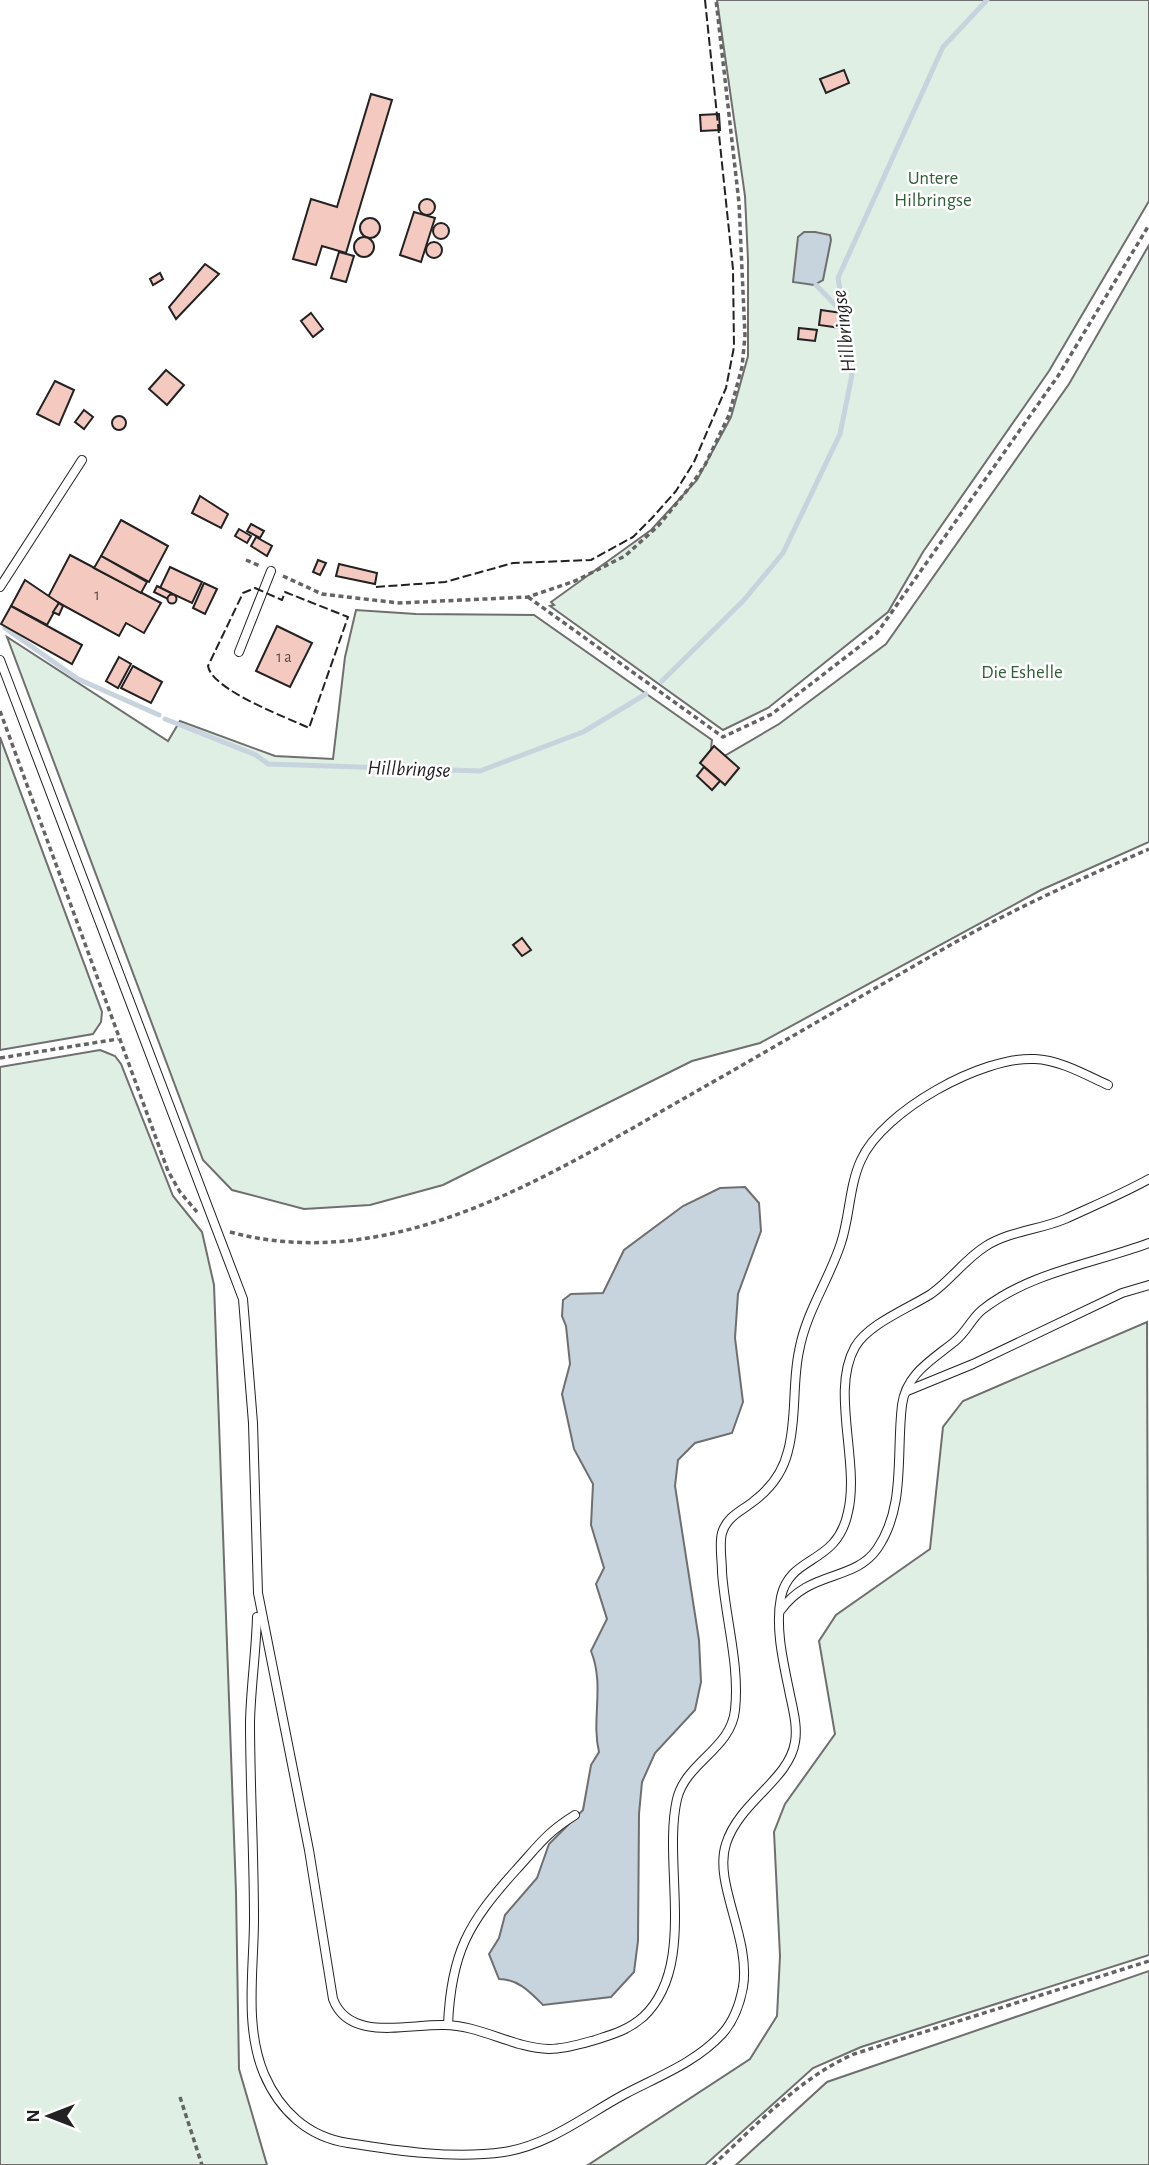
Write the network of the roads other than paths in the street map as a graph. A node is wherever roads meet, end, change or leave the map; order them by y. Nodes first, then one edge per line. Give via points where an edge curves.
1 (82, 460) dead end
2 (271, 571) road end
3 (0, 587) edge
4 (239, 652) dead end
5 (0, 660) edge
6 (1108, 1085) dead end
7 (1149, 1178) edge
8 (1149, 1243) edge
9 (1149, 1285) edge
10 (906, 1391) junction
11 (258, 1593) junction
12 (779, 1612) junction
13 (575, 1815) dead end
14 (448, 2025) junction

1 - 3 lane
2 - 4 lane
5 - 11 lane via 243,1299 253,1423
6 - 14 lane via 1034,1058 1004,1064 967,1075 927,1095 874,1136 860,1162 843,1238 799,1350 795,1417 787,1455 776,1481 733,1515 721,1535 735,1713 729,1731 689,1774 677,1801 674,1937 663,1984 648,2013 627,2030 562,2048 528,2046
7 - 12 lane via 1065,1219 989,1244 933,1292 864,1336 853,1349 847,1377 852,1479 845,1525 827,1552 789,1575
8 - 10 lane via 1062,1270 980,1311 963,1335 921,1367
9 - 10 lane
10 - 12 lane via 894,1514 883,1538 867,1562 808,1583
11 - 12 lane via 250,1712 252,1990 264,2074 299,2124 325,2138 450,2154 512,2151 552,2136 691,2059 724,2032 740,2000 744,1965 724,1875 724,1847 743,1810 779,1773 796,1742
11 - 14 lane via 338,2010 345,2019 375,2028
13 - 14 lane via 540,1839 479,1913 454,1963

